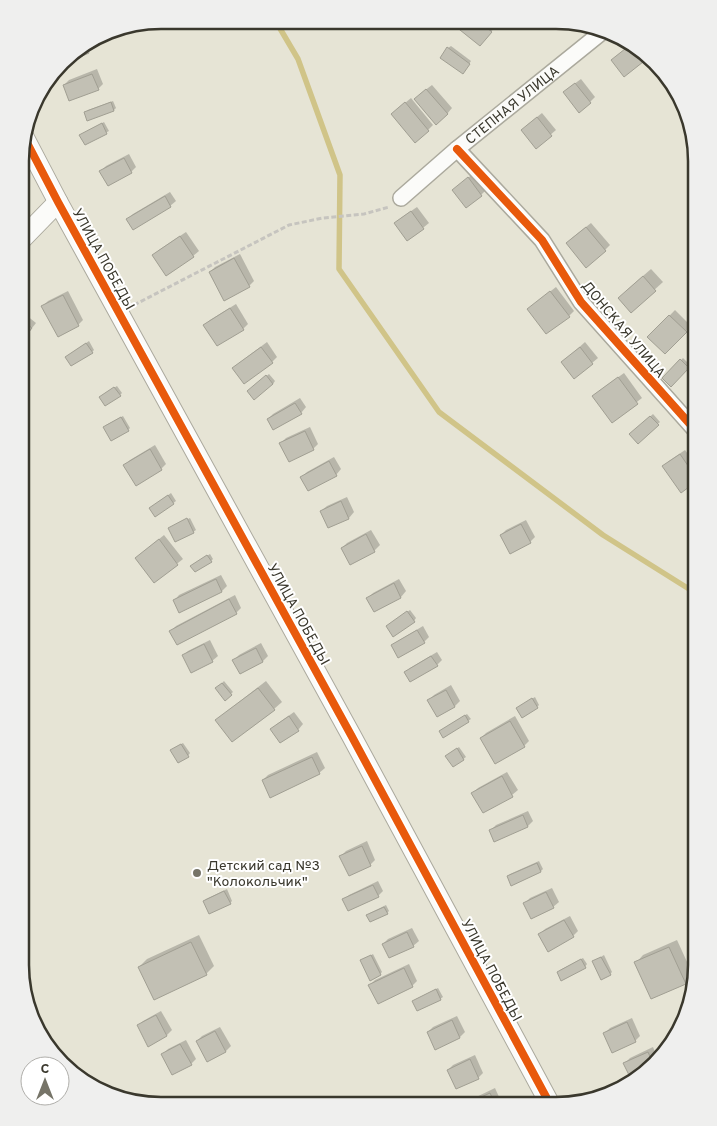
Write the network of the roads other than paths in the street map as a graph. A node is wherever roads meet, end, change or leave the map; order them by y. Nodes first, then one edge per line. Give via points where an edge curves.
1 (597, 36) edge
2 (30, 146) edge
3 (457, 149) junction
4 (401, 198) road end
5 (58, 202) junction
6 (29, 232) edge
7 (688, 422) edge
8 (546, 1097) edge

1 - 3 street, СТЕПНАЯ УЛИЦА
2 - 5 street, УЛИЦА ПОБЕДЫ
3 - 4 street, СТЕПНАЯ УЛИЦА
3 - 7 street, ДОНСКАЯ УЛИЦА via 542,240 581,302
5 - 6 street
5 - 8 street, УЛИЦА ПОБЕДЫ

